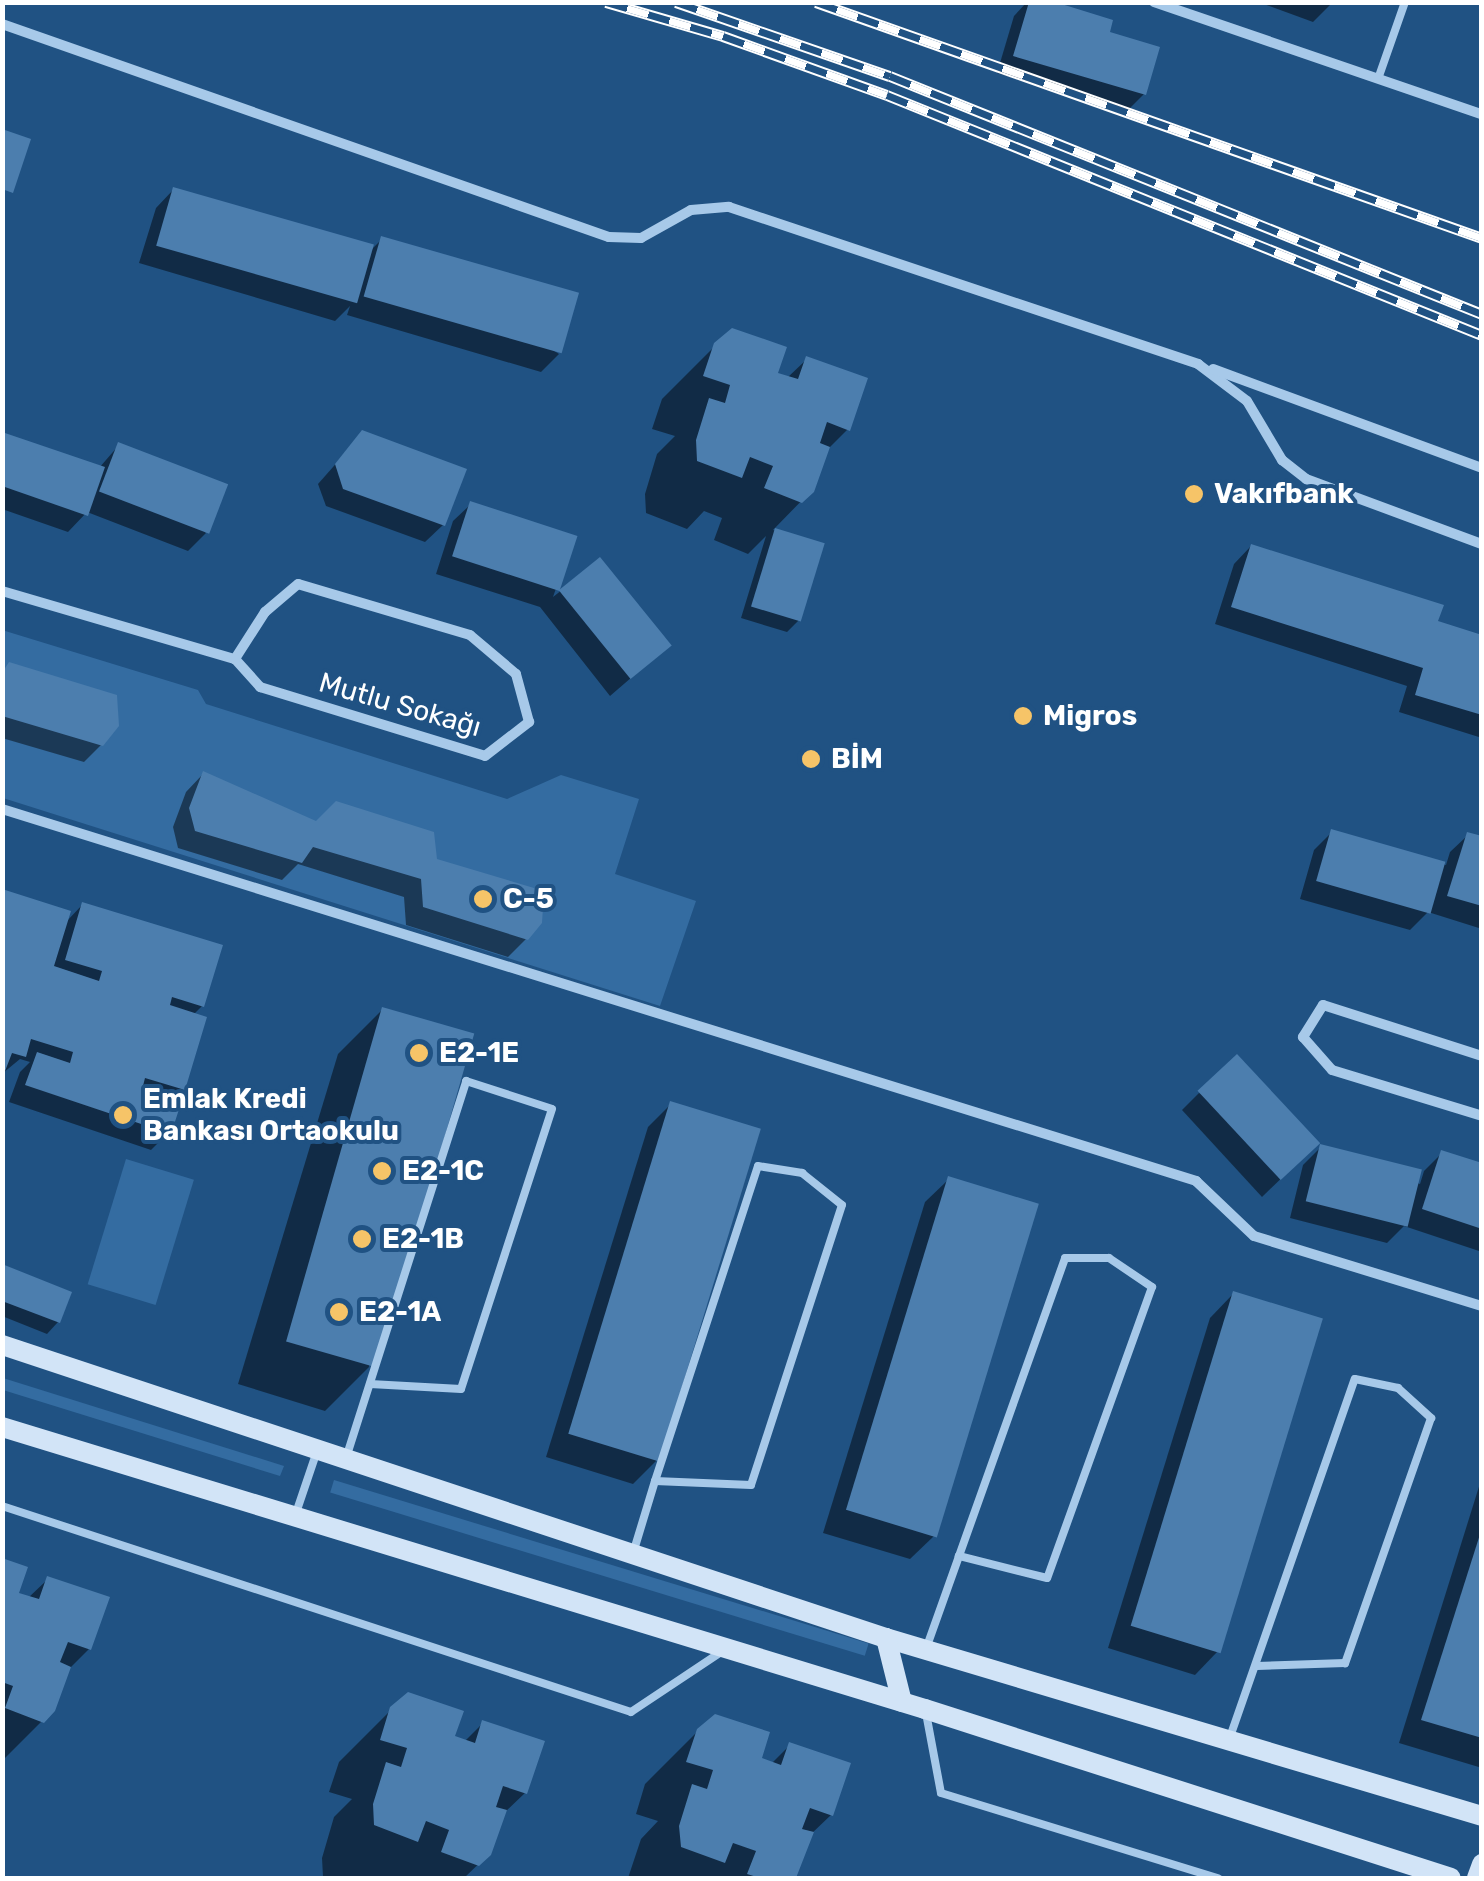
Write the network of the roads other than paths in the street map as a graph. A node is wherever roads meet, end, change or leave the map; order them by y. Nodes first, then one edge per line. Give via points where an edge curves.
1 (1154, 2) edge
2 (1404, 2) edge
3 (2, 24) edge
4 (1378, 78) junction
5 (1482, 114) edge
6 (1198, 364) junction
7 (1482, 468) edge
8 (1482, 544) edge
9 (2, 591) edge
10 (235, 659) junction
11 (2, 808) edge
12 (1482, 1056) edge
13 (1482, 1116) edge
14 (1482, 1306) edge
15 (2, 1345) edge
16 (370, 1384) junction
17 (2, 1427) edge
18 (316, 1451) junction
19 (345, 1461) junction
20 (655, 1481) junction
21 (2, 1506) edge
22 (296, 1514) junction
23 (633, 1554) junction
24 (959, 1556) junction
25 (886, 1638) junction
26 (724, 1650) junction
27 (926, 1650) junction
28 (1257, 1666) junction
29 (902, 1702) junction
30 (925, 1709) junction
31 (1228, 1741) junction
32 (1482, 1816) edge
33 (1482, 1864) edge
34 (1218, 1878) edge
35 (1451, 1878) edge
36 (1477, 1878) edge

1 - 4 street
2 - 4 lane
3 - 6 street via 609,237 642,238 691,210 729,207
4 - 5 street
6 - 7 street
6 - 8 street via 1247,401 1282,460 1306,478
9 - 10 street, Mutlu Sokağı
10 - 10 street, Mutlu Sokağı via 265,612 298,584 470,636 516,674 529,722 484,756 260,688
11 - 14 street via 1196,1181 1254,1236
12 - 13 street via 1324,1005 1304,1037 1332,1070
15 - 18 street
16 - 16 lane via 461,1389 552,1110 466,1081
16 - 19 lane
17 - 22 street
18 - 19 street
18 - 22 lane
19 - 23 street
20 - 20 lane via 751,1485 842,1205 802,1173 758,1166
20 - 23 lane
21 - 26 lane via 632,1712
22 - 26 street
23 - 25 street
24 - 24 lane via 1047,1578 1152,1287 1108,1258 1065,1258
24 - 27 lane
25 - 27 street
25 - 29 street
26 - 29 street
27 - 31 street
28 - 28 lane via 1345,1663 1431,1418 1398,1388 1356,1379
28 - 31 lane
29 - 30 street
30 - 34 lane via 941,1793
30 - 35 street
31 - 32 street
33 - 36 street

